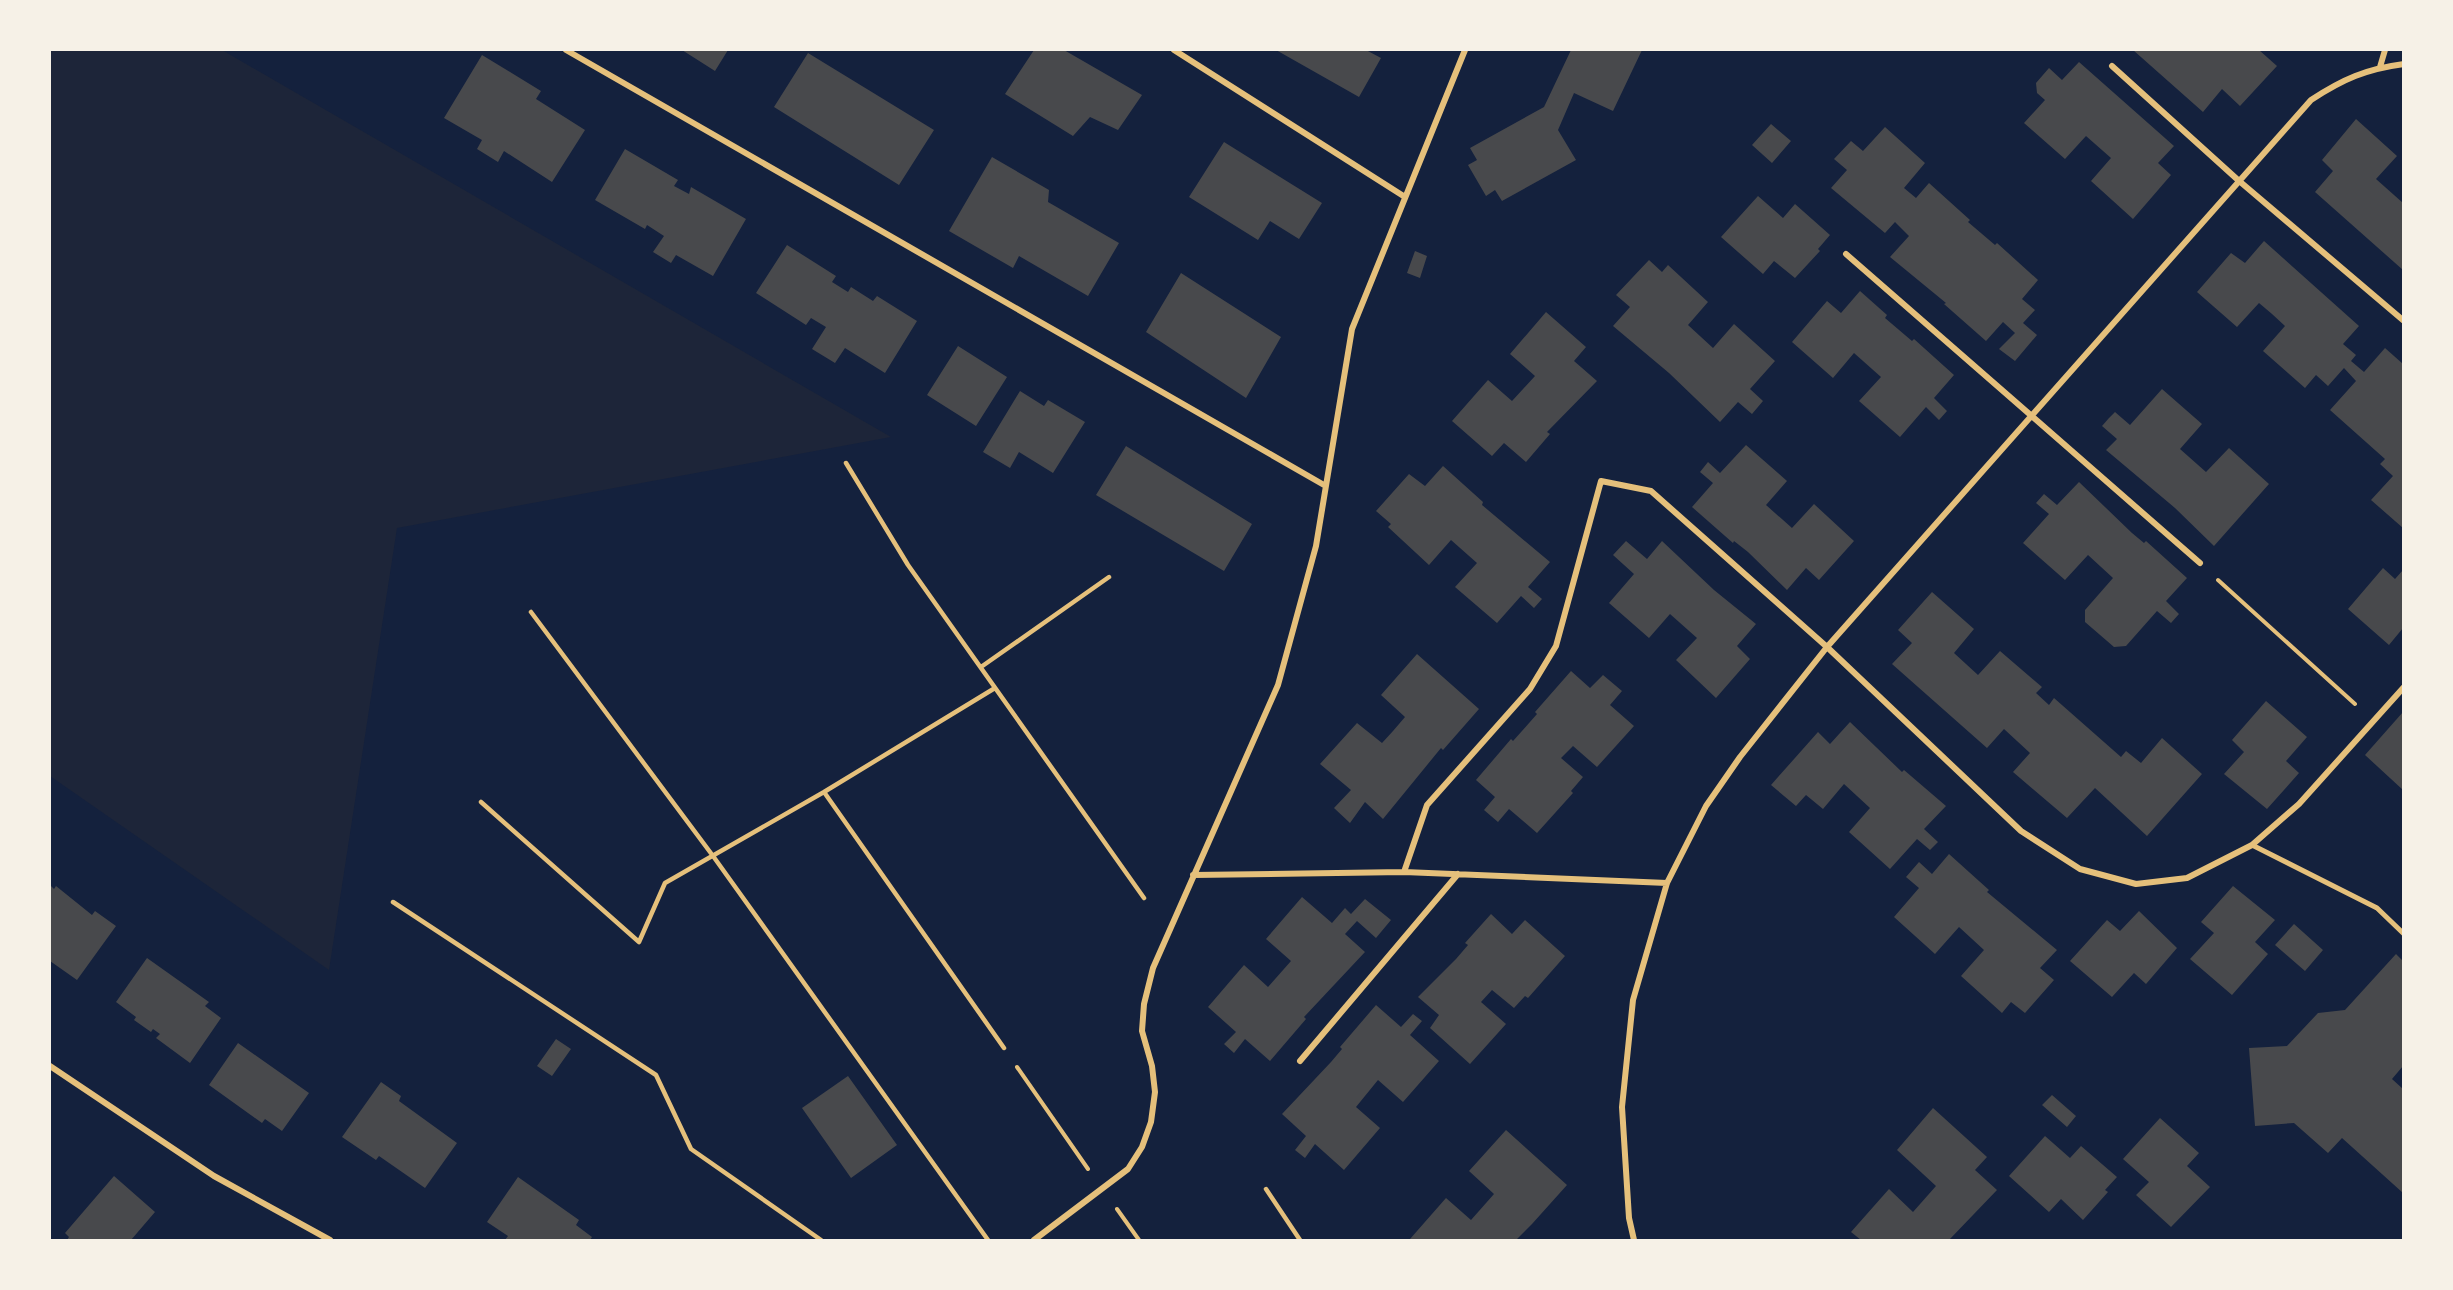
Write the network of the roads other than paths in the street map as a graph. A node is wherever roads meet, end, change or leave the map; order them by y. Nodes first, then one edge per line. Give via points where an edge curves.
1 (566, 50) edge
2 (1173, 50) edge
3 (1465, 50) edge
4 (2385, 50) edge
5 (2403, 63) edge
6 (2112, 66) dead end
7 (2380, 67) junction
8 (2238, 180) junction
9 (1406, 197) junction
10 (1846, 254) dead end
11 (2403, 321) edge
12 (2030, 414) junction
13 (846, 463) dead end
14 (1324, 485) junction
15 (2200, 563) road end
16 (1109, 578) dead end
17 (531, 612) dead end
18 (1827, 647) junction
19 (981, 667) junction
20 (2403, 687) edge
21 (995, 688) junction
22 (824, 792) junction
23 (481, 802) dead end
24 (2252, 845) junction
25 (713, 856) junction
26 (1404, 872) junction
27 (1458, 874) junction
28 (1194, 875) junction
29 (1667, 883) junction
30 (1144, 898) dead end
31 (393, 902) dead end
32 (2403, 934) edge
33 (1004, 1048) road end
34 (1300, 1061) dead end
35 (50, 1066) edge
36 (1266, 1189) dead end
37 (330, 1240) edge
38 (820, 1240) edge
39 (988, 1240) edge
40 (1034, 1240) edge
41 (1300, 1240) edge
42 (1634, 1240) edge

1 - 14 street
2 - 9 street
3 - 9 street
4 - 7 street
5 - 7 street
6 - 8 street
7 - 8 street via 2345,78 2311,100
8 - 11 street
8 - 12 street
9 - 14 street via 1352,329
10 - 12 street
12 - 15 street
12 - 18 street
13 - 19 lane via 908,565
14 - 28 street via 1316,546 1278,685
16 - 19 lane
17 - 25 lane
18 - 24 street via 2021,831 2080,868 2136,884 2187,878
18 - 26 street via 1651,491 1600,481 1556,646 1530,689 1427,806
18 - 29 street via 1706,806
19 - 21 lane
20 - 24 street via 2299,804
21 - 22 lane
21 - 30 lane
22 - 25 lane
22 - 33 lane
23 - 25 lane via 639,942 665,883
24 - 32 street via 2377,908
25 - 39 lane
26 - 27 street
26 - 28 street
27 - 29 street
27 - 34 street
28 - 40 street via 1153,968 1144,1004 1142,1030 1155,1092 1151,1122 1142,1147 1128,1169
29 - 42 street via 1633,1000 1624,1095 1629,1218
31 - 38 lane via 656,1075 691,1149
35 - 37 street via 214,1176
36 - 41 lane

